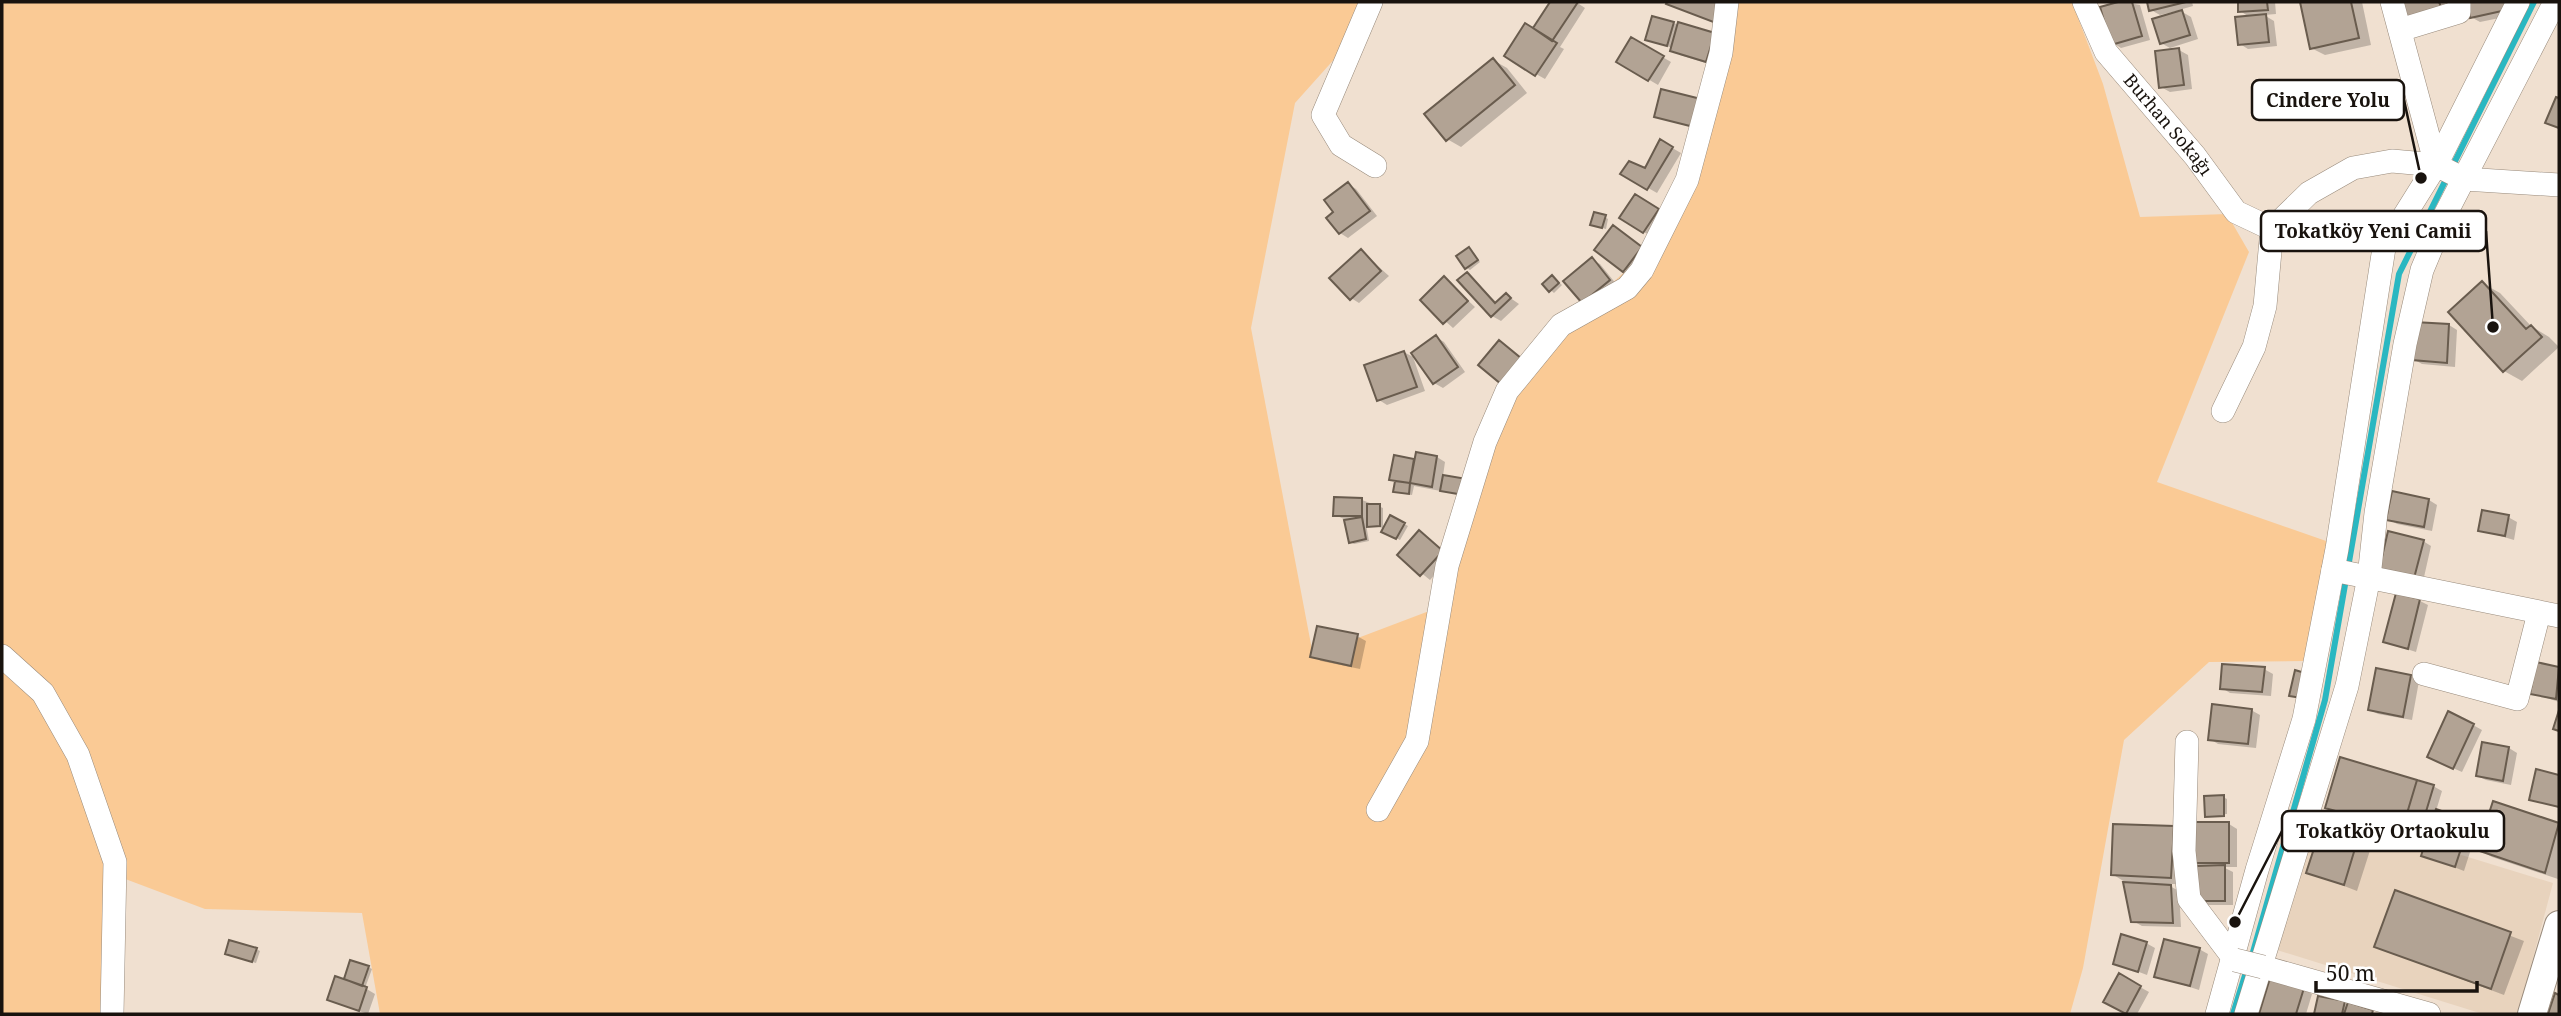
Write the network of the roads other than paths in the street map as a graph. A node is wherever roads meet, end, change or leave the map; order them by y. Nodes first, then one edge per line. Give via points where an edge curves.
1 (1371, 2) edge
2 (1727, 2) edge
3 (2084, 2) edge
4 (2392, 2) edge
5 (2459, 2) edge
6 (2518, 2) edge
7 (2555, 2) edge
8 (2400, 30) junction
9 (2436, 165) junction
10 (1375, 166) dead end
11 (2464, 178) junction
12 (2559, 185) edge
13 (2272, 229) junction
14 (2223, 411) dead end
15 (2333, 570) junction
16 (2369, 577) junction
17 (2549, 614) edge
18 (2, 656) edge
19 (2424, 674) dead end
20 (2187, 742) dead end
21 (1378, 810) dead end
22 (2557, 944) edge
23 (2235, 960) junction
24 (112, 1014) edge
25 (2217, 1014) edge
26 (2246, 1014) edge
27 (2429, 1014) edge
28 (2532, 1014) edge

1 - 10 street via 1323,115 1341,145
2 - 21 street via 1721,53 1687,180 1642,270 1627,288 1561,325 1507,391 1485,442 1447,566 1417,741
3 - 13 street, Burhan Sokağı via 2106,52 2236,212
4 - 8 street
5 - 8 street via 2459,12
6 - 9 street
7 - 11 street
8 - 9 street
9 - 11 street
9 - 13 street via 2392,161 2353,168 2309,193
9 - 15 street via 2384,248
11 - 12 street
11 - 16 street via 2422,270 2405,344
13 - 14 street via 2266,306 2254,347
15 - 16 street
15 - 23 street via 2304,719 2257,870
16 - 17 street
16 - 26 street via 2347,686
17 - 19 street via 2517,699
18 - 24 street via 43,693 78,755 115,862
20 - 23 street via 2184,851 2189,899
22 - 28 street
23 - 25 street
23 - 27 street, bridge

